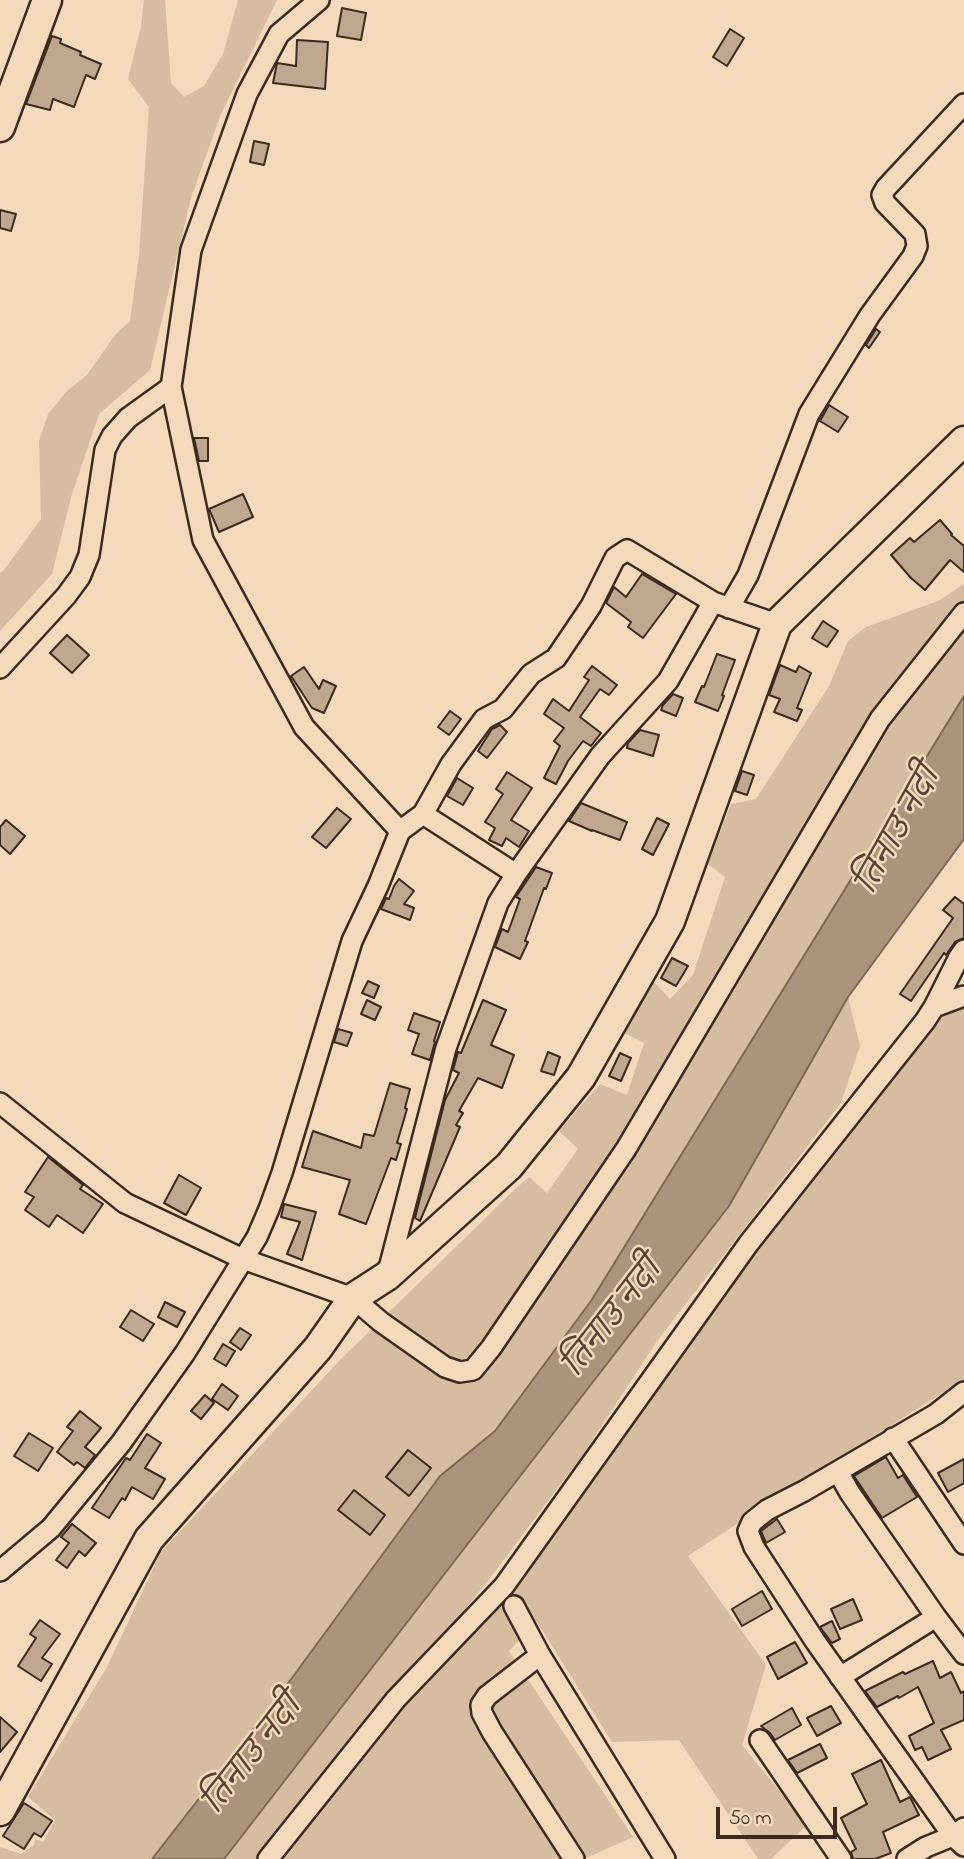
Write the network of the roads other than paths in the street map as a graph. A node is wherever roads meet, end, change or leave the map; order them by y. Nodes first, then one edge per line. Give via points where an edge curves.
1 (47, 0) edge
2 (319, 0) edge
3 (964, 104) edge
4 (0, 127) edge
5 (171, 387) junction
6 (964, 441) edge
7 (721, 605) junction
8 (964, 613) edge
9 (777, 624) junction
10 (0, 668) edge
11 (423, 814) junction
12 (400, 831) junction
13 (516, 874) junction
14 (964, 950) edge
15 (964, 996) edge
16 (934, 1007) junction
17 (0, 1103) edge
18 (243, 1259) junction
19 (387, 1276) junction
20 (353, 1298) junction
21 (964, 1392) edge
22 (893, 1438) junction
23 (838, 1472) junction
24 (964, 1544) edge
25 (0, 1571) edge
26 (514, 1606) dead end
27 (936, 1617) junction
28 (964, 1654) edge
29 (540, 1655) junction
30 (840, 1677) junction
31 (760, 1740) dead end
32 (0, 1811) edge
33 (960, 1836) edge
34 (268, 1859) edge
35 (574, 1859) edge
36 (665, 1859) edge
37 (841, 1859) edge
38 (906, 1859) edge

1 - 4 street
2 - 5 street via 279,34 247,94 191,250
3 - 7 street via 882,195 915,234 917,246 809,414 748,575
5 - 10 street via 128,418 112,436 105,450 89,555 80,578
5 - 12 street via 203,540 304,727
6 - 9 street
7 - 9 street
7 - 11 street via 627,550 615,558 591,606 556,658 531,674 503,709 484,719
7 - 13 street via 668,681 600,756
8 - 20 street via 880,719 626,1149 473,1370 445,1367
9 - 19 street via 670,921 581,1077 509,1166
11 - 12 street
11 - 13 street
12 - 18 street via 352,941 269,1209
13 - 19 street via 498,903 446,1048
14 - 16 street
15 - 16 street
16 - 34 street via 750,1243 504,1586 396,1699
17 - 18 street via 125,1203
18 - 20 street
18 - 25 street via 186,1353 121,1443 51,1528
19 - 20 street
20 - 32 street via 318,1348 149,1539
21 - 22 street
22 - 23 street
22 - 24 street
23 - 27 street
23 - 30 street via 767,1510 748,1531
26 - 29 street
27 - 28 street
27 - 30 street
29 - 35 street via 487,1696 482,1713
29 - 36 street
30 - 33 street
31 - 37 street
33 - 38 street

